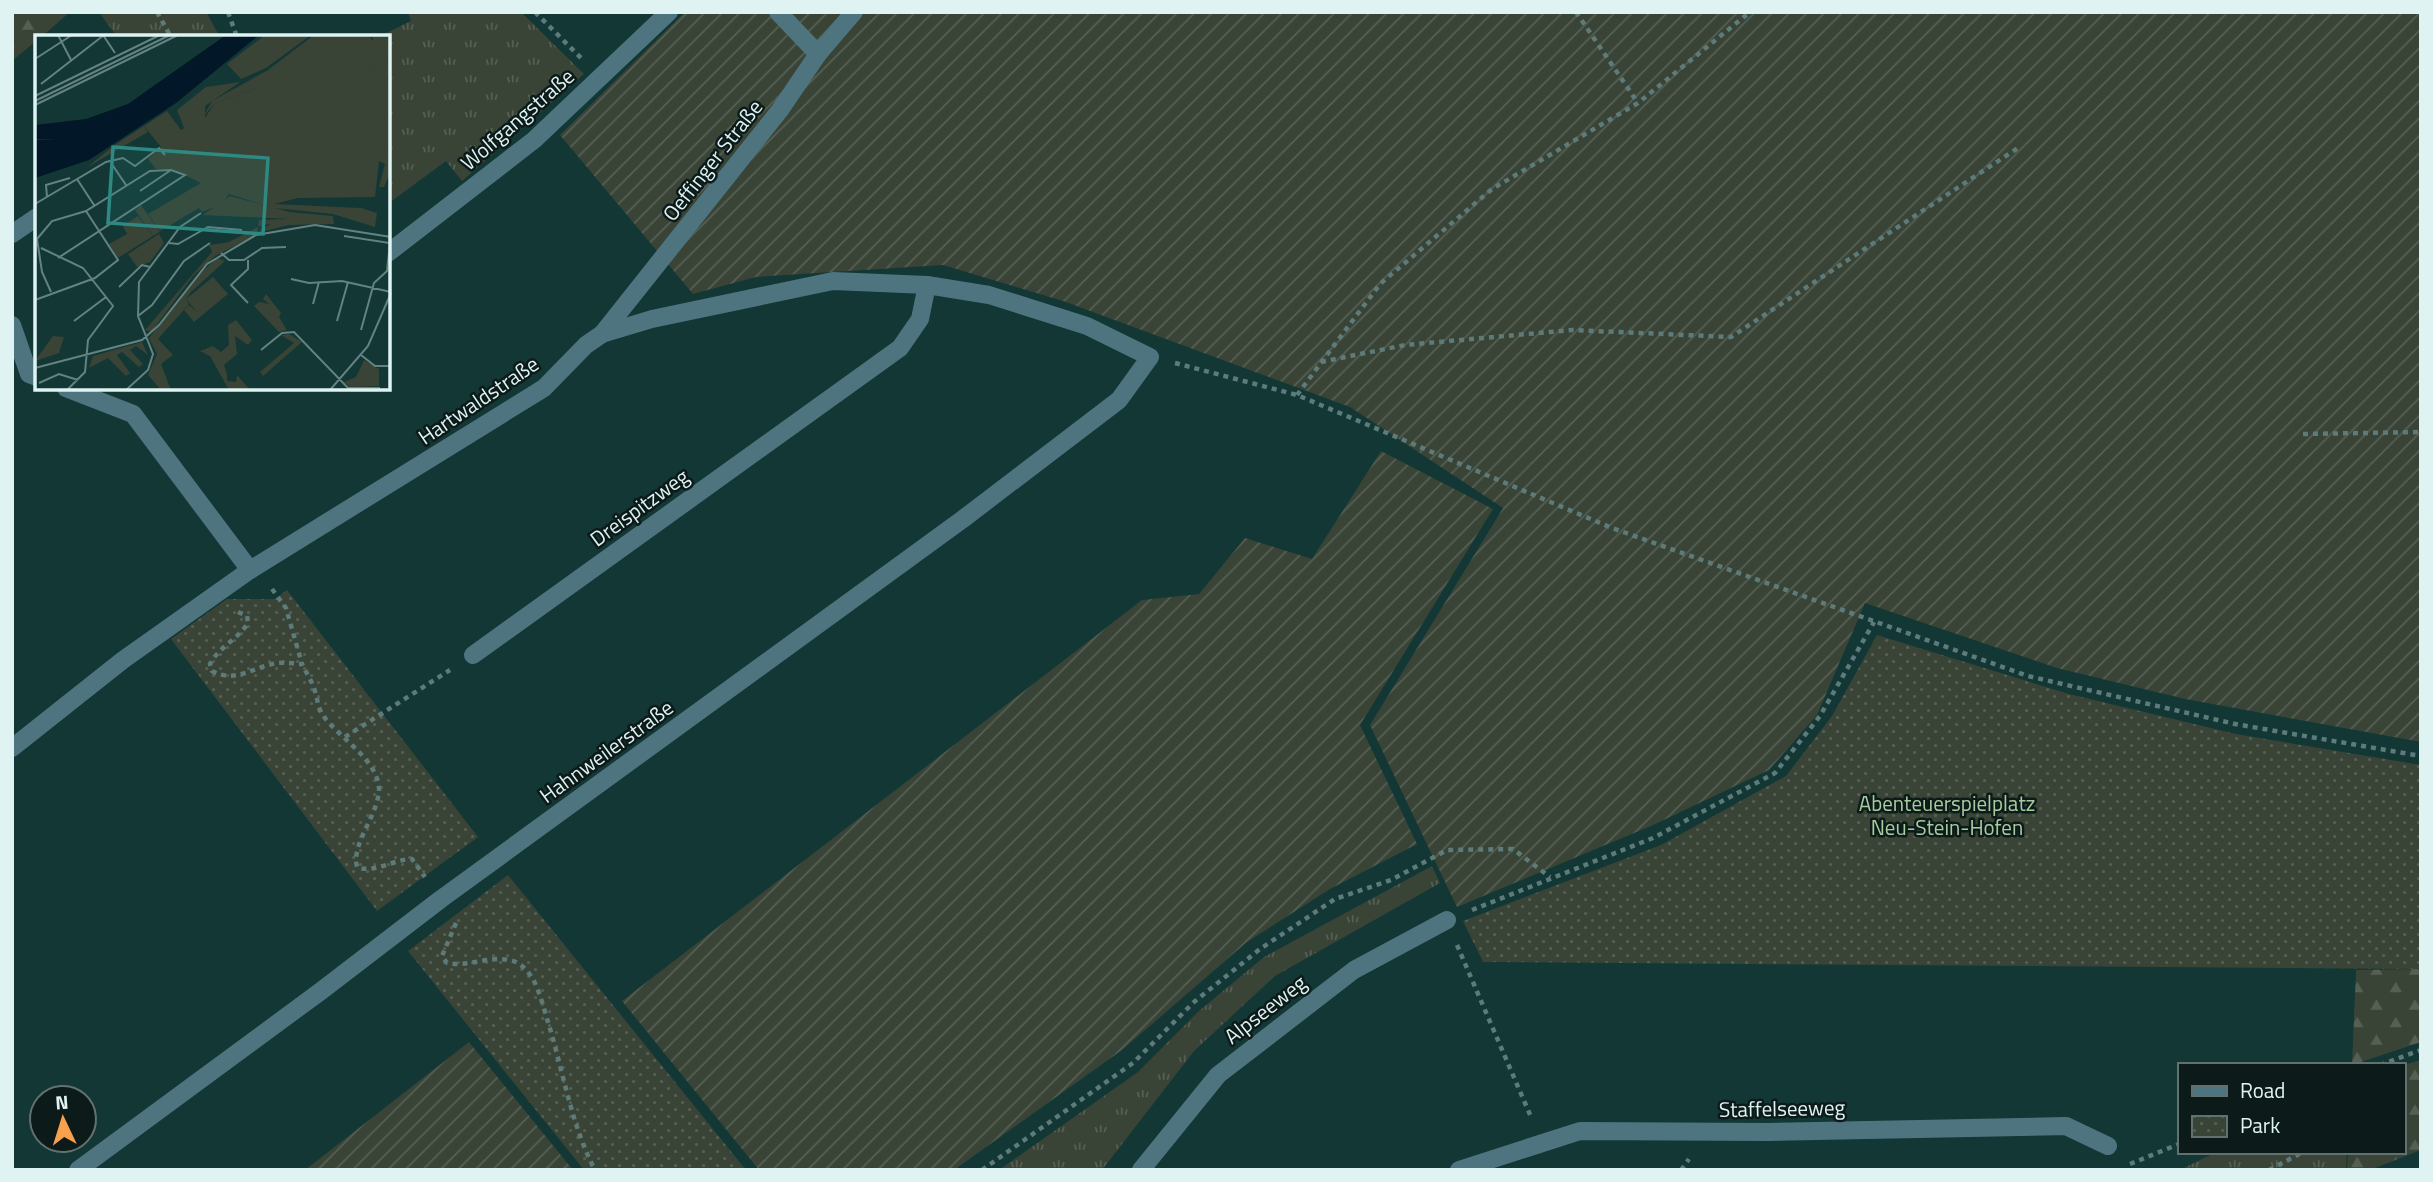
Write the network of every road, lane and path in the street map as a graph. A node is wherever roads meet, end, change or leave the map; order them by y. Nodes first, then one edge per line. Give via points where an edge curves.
1 (156, 12) edge
2 (228, 12) edge
3 (534, 12) edge
4 (669, 12) edge
5 (778, 12) edge
6 (853, 12) edge
7 (1576, 12) edge
8 (1749, 12) edge
9 (170, 35) edge
10 (236, 35) edge
11 (818, 54) junction
12 (600, 76) junction
13 (1638, 103) junction
14 (2018, 148) dead end
15 (35, 218) edge
16 (12, 234) edge
17 (390, 251) edge
18 (927, 285) junction
19 (12, 325) edge
20 (603, 334) junction
21 (1150, 357) junction
22 (1321, 362) junction
23 (35, 376) edge
24 (71, 390) edge
25 (1297, 395) junction
26 (2421, 432) edge
27 (2303, 434) dead end
28 (250, 570) junction
29 (272, 589) dead end
30 (226, 614) dead end
31 (1874, 622) junction
32 (473, 654) joint
33 (302, 664) junction
34 (345, 737) junction
35 (12, 748) edge
36 (2421, 756) edge
37 (1550, 877) junction
38 (441, 899) junction
39 (1447, 920) junction
40 (2421, 1050) edge
41 (2385, 1063) edge
42 (1542, 1142) junction
43 (2178, 1144) edge
44 (2108, 1146) joint
45 (2299, 1154) edge
46 (78, 1170) edge
47 (596, 1170) edge
48 (982, 1170) edge
49 (1141, 1170) edge
50 (1459, 1170) edge
51 (2269, 1170) edge

1 - 9 path
2 - 10 path
3 - 12 path
4 - 12 street, Wolfgangstraße
5 - 11 street
6 - 11 street, Oeffinger Straße
7 - 13 path
8 - 13 path
11 - 20 street, Oeffinger Straße via 780,110
12 - 17 street, Wolfgangstraße via 534,140
13 - 22 path via 1492,190 1380,284
14 - 22 path via 1731,337 1572,330 1405,345
15 - 16 street
18 - 20 street, Hartwaldstraße via 833,281 652,319
18 - 21 street, Hartwaldstraße via 989,295 1087,326
18 - 32 street, Dreispitzweg via 920,319 900,348
19 - 23 street via 29,374
20 - 28 street, Hartwaldstraße via 544,388
21 - 25 path
21 - 38 street, Hahnweilerstraße via 1119,400
22 - 25 path
24 - 28 street via 133,414
25 - 31 path via 1612,528
26 - 27 path
28 - 35 street, Hartwaldstraße via 123,660
29 - 33 path via 286,608
30 - 33 path via 239,611 248,623 215,655 212,671 234,677 278,663
31 - 36 path via 2028,676 2235,724
31 - 37 path via 1819,716 1775,773 1653,838
32 - 34 path
33 - 34 path via 321,712
34 - 38 path via 372,768 379,788 375,812 356,853 357,867 364,870 412,859
37 - 39 path
37 - 48 path via 1513,849 1447,850 1391,880 1335,899 1260,949 1194,1002 1133,1063
38 - 46 street, Hahnweilerstraße
38 - 47 path via 457,916 442,956 447,963 516,962 534,981 577,1125
39 - 42 path
39 - 49 street, Alpseeweg via 1354,970 1218,1074
40 - 41 path
42 - 44 street, Staffelseeweg via 1580,1130 1769,1132 2066,1126
42 - 50 street, Staffelseeweg
43 - 44 path via 2117,1169
45 - 51 path

